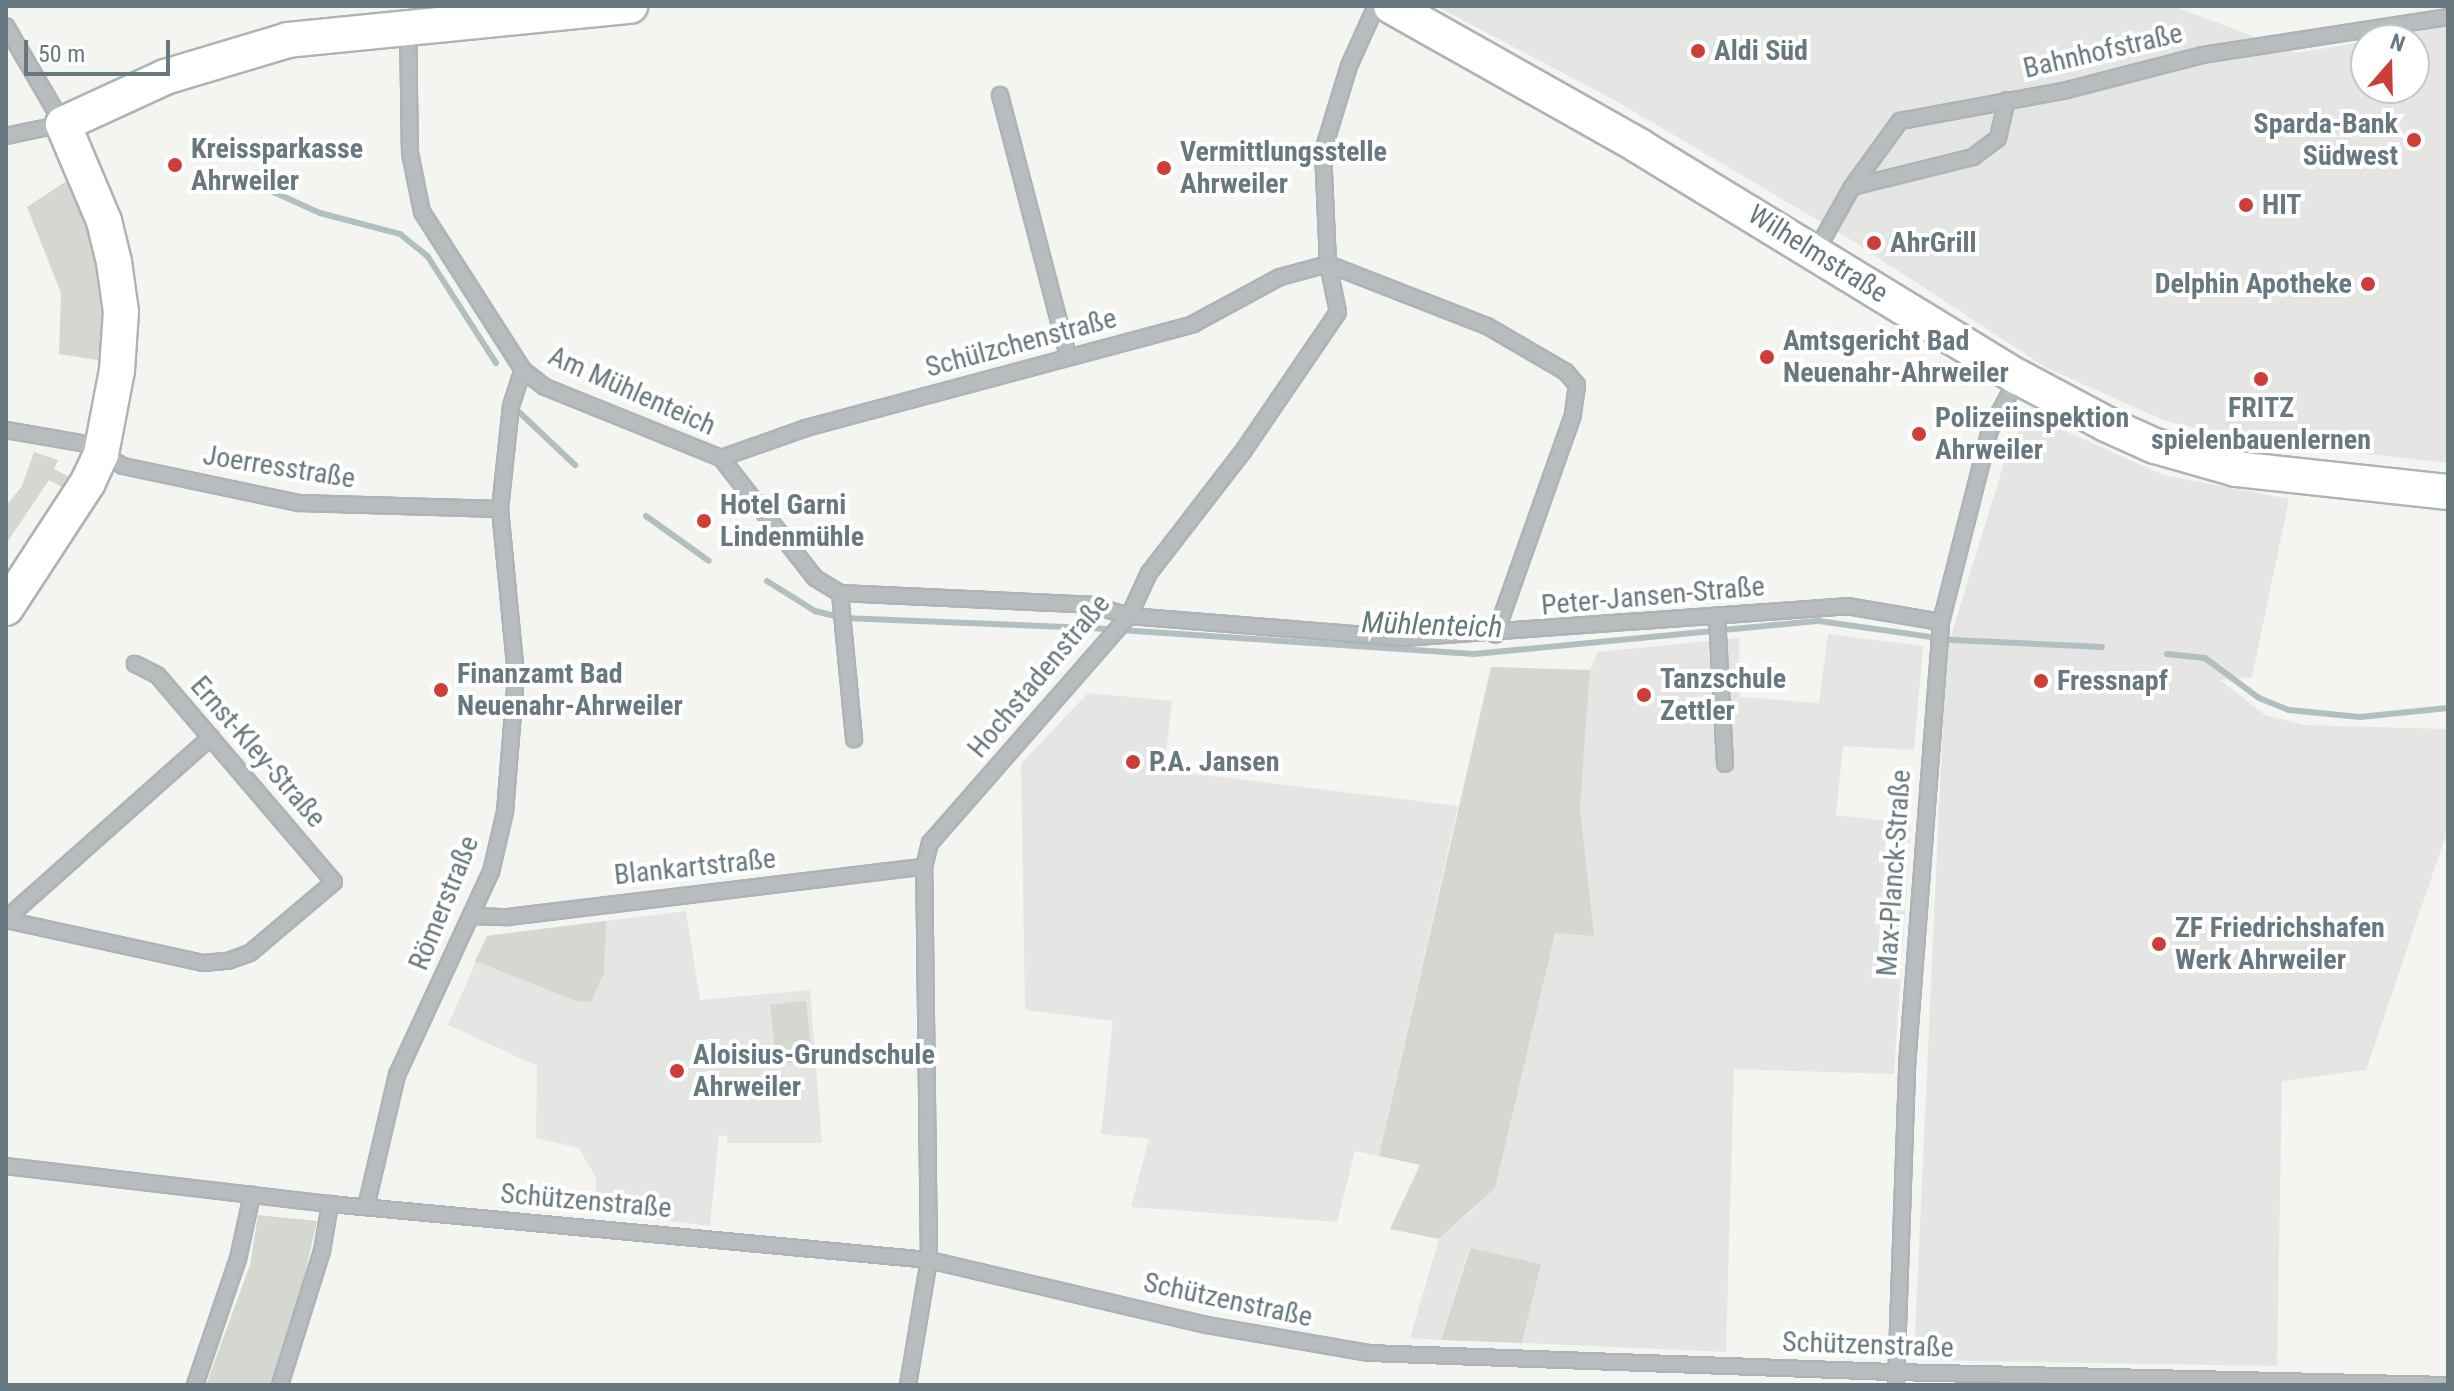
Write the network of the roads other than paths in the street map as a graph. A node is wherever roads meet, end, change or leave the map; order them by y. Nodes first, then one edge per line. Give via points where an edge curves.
1 (630, 6) edge
2 (1376, 6) edge
3 (1391, 6) edge
4 (2448, 17) edge
5 (408, 25) junction
6 (6, 26) edge
7 (1000, 95) dead end
8 (2007, 100) junction
9 (63, 124) junction
10 (6, 136) edge
11 (1852, 187) junction
12 (1816, 251) junction
13 (1328, 264) junction
14 (1068, 356) junction
15 (523, 370) junction
16 (2018, 377) junction
17 (6, 430) edge
18 (101, 454) junction
19 (721, 458) junction
20 (2448, 492) edge
21 (500, 509) junction
22 (840, 593) junction
23 (6, 608) edge
24 (1126, 620) junction
25 (1718, 620) junction
26 (1940, 626) junction
27 (1495, 635) junction
28 (135, 664) dead end
29 (211, 737) junction
30 (854, 739) dead end
31 (1725, 764) dead end
32 (924, 867) junction
33 (472, 916) junction
34 (6, 919) edge
35 (6, 1166) edge
36 (252, 1195) junction
37 (330, 1204) junction
38 (366, 1207) junction
39 (929, 1260) junction
40 (1895, 1379) edge
41 (195, 1385) edge
42 (280, 1385) edge
43 (908, 1385) edge
44 (2448, 1385) edge

1 - 5 main road
2 - 13 street, Hochstadenstraße via 1349,66 1323,151
3 - 12 main road, Wilhelmstraße
4 - 8 street, Bahnhofstraße via 2202,55
5 - 9 main road via 330,33 244,52 165,77
5 - 15 street, Am Mühlenteich via 410,153 422,212
6 - 9 street
7 - 14 street
8 - 11 street, Bahnhofstraße via 1900,121
8 - 11 street, Bahnhofstraße via 1998,138 1973,157
9 - 10 street
9 - 18 main road via 104,221 121,312
11 - 12 street, Bahnhofstraße
12 - 16 main road, Wilhelmstraße
13 - 14 street, Schülzchenstraße via 1280,277 1193,324
13 - 24 street, Hochstadenstraße via 1338,312 1244,450 1149,573
13 - 27 street via 1487,326 1549,360 1577,385 1573,415
14 - 19 street, Schülzchenstraße via 806,428
15 - 19 street, Am Mühlenteich via 545,387
15 - 21 street, Römerstraße via 511,406
16 - 20 main road, Wilhelmstraße via 2106,424 2197,459 2312,479
16 - 26 street, Max-Planck-Straße via 1990,430
17 - 18 street, Joerresstraße via 86,444
18 - 21 street, Joerresstraße via 123,466 299,503
18 - 23 main road via 48,550
19 - 22 street, Am Mühlenteich via 815,578
21 - 33 street, Römerstraße via 516,675 505,812 491,872
22 - 24 street via 1091,605
22 - 30 street
24 - 27 street, Peter-Jansen-Straße via 1403,638
24 - 32 street, Hochstadenstraße via 930,843
25 - 26 street, Peter-Jansen-Straße via 1847,606
25 - 27 street, Peter-Jansen-Straße
25 - 31 street
26 - 40 street, Max-Planck-Straße via 1909,1037
28 - 29 street, Ernst-Kley-Straße via 157,675
29 - 34 street
29 - 34 street, Ernst-Kley-Straße via 334,882 250,953 228,961 203,963
32 - 33 street, Blankartstraße via 508,917
32 - 39 street, Hochstadenstraße
33 - 38 street, Römerstraße via 397,1075
35 - 36 street, Schützenstraße
36 - 37 street, Schützenstraße
36 - 41 street via 238,1259
37 - 38 street, Schützenstraße
37 - 42 street via 322,1251
38 - 39 street, Schützenstraße
39 - 40 street, Schützenstraße via 1207,1325 1369,1353
39 - 43 street, Hochstadenstraße
40 - 44 street, Schützenstraße

